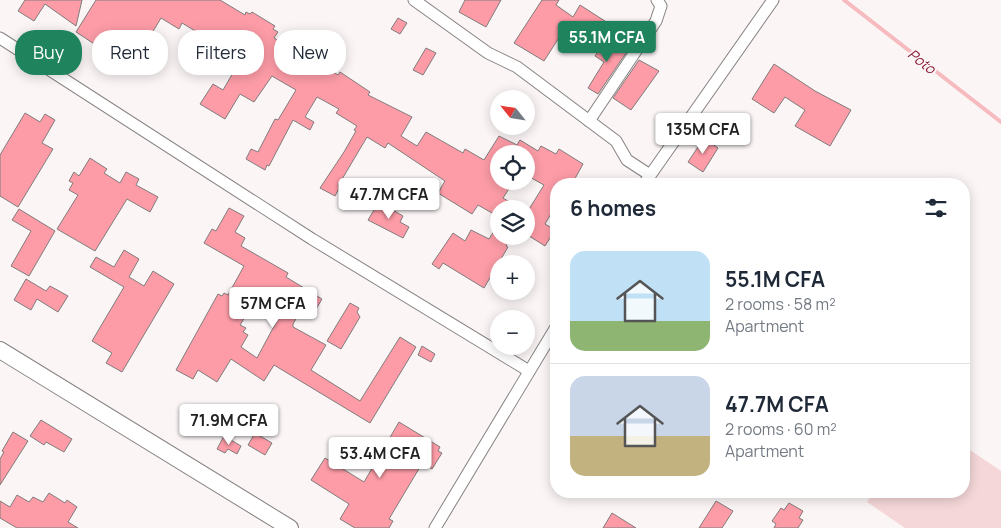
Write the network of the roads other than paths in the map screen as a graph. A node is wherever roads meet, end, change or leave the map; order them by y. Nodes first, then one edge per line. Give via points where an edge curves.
1 (414, 0) edge
2 (657, 0) edge
3 (773, 0) edge
4 (0, 38) edge
5 (589, 121) junction
6 (646, 178) edge
7 (648, 178) edge
8 (550, 337) edge
9 (0, 350) edge
10 (530, 371) junction
11 (290, 528) edge
12 (435, 528) edge

1 - 5 street via 488,53 517,67
2 - 5 street via 661,6 656,21
3 - 7 street
4 - 10 street via 312,239
5 - 6 street via 616,141 627,160
8 - 10 street
9 - 11 street
10 - 12 street

